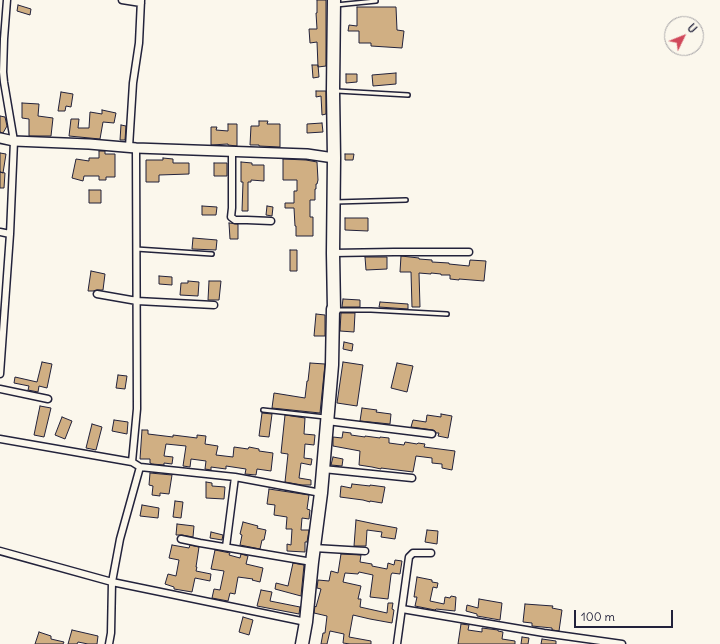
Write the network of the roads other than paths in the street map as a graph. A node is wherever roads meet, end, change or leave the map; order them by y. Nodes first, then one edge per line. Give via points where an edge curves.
1 (7, 0) edge
2 (122, 0) edge
3 (376, 1) edge
4 (334, 2) edge
5 (141, 3) edge
6 (3, 24) edge
7 (3, 91) edge
8 (333, 91) junction
9 (408, 95) dead end
10 (0, 138) edge
11 (14, 141) junction
12 (133, 147) junction
13 (232, 152) junction
14 (334, 158) junction
15 (406, 200) dead end
16 (334, 202) junction
17 (271, 221) dead end
18 (0, 232) edge
19 (10, 234) junction
20 (136, 249) junction
21 (469, 252) dead end
22 (333, 253) junction
23 (212, 254) dead end
24 (97, 294) dead end
25 (137, 301) junction
26 (214, 305) dead end
27 (334, 310) junction
28 (447, 314) dead end
29 (1, 335) edge
30 (0, 374) edge
31 (0, 389) edge
32 (48, 399) dead end
33 (263, 410) dead end
34 (327, 419) junction
35 (432, 434) dead end
36 (0, 439) edge
37 (132, 462) junction
38 (140, 467) junction
39 (322, 469) junction
40 (235, 477) junction
41 (412, 478) dead end
42 (321, 493) junction
43 (182, 539) dead end
44 (226, 547) junction
45 (314, 548) junction
46 (365, 551) dead end
47 (0, 552) edge
48 (431, 553) dead end
49 (312, 562) junction
50 (112, 582) junction
51 (402, 609) junction
52 (306, 622) junction
53 (109, 644) edge
54 (302, 644) edge
55 (397, 644) edge
56 (622, 644) edge

1 - 6 street
2 - 5 street
3 - 4 lane
4 - 8 highway
5 - 12 street via 133,83
6 - 7 street
7 - 11 street
8 - 9 lane
8 - 14 highway
10 - 11 street
11 - 12 street
11 - 19 street
12 - 13 street
12 - 20 street
13 - 14 street via 307,154
13 - 17 street via 231,218
14 - 16 highway
15 - 16 lane
16 - 22 highway
18 - 19 street
19 - 29 street
20 - 23 lane
20 - 25 street
21 - 22 street
22 - 27 highway
24 - 25 street
25 - 26 street
25 - 37 street via 137,409
27 - 28 lane
27 - 34 highway
29 - 30 street
31 - 32 street
33 - 34 lane
34 - 35 street
34 - 39 highway
36 - 37 street
37 - 38 street
38 - 40 street
38 - 50 street via 120,538
39 - 41 street
39 - 42 highway
40 - 42 street
40 - 44 street
42 - 45 highway
43 - 44 street
44 - 49 street
45 - 46 street
45 - 49 highway
47 - 50 street
48 - 51 street via 413,553 409,557
49 - 52 highway
50 - 52 street
50 - 53 street
51 - 55 street
51 - 56 street
52 - 54 highway

